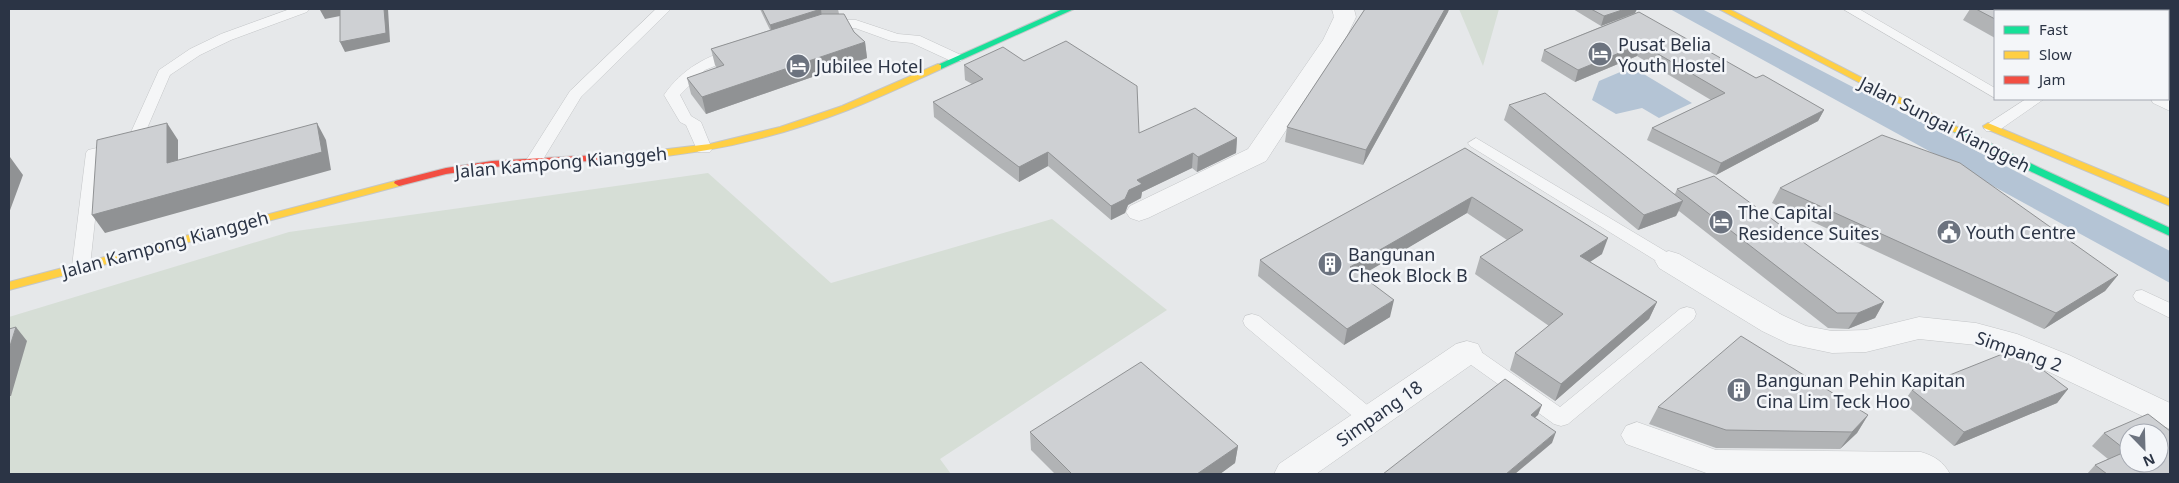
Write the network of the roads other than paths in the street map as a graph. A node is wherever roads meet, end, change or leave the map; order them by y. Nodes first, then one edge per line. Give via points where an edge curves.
1 (302, 9) edge
2 (664, 9) edge
3 (1070, 9) edge
4 (1343, 9) edge
5 (1723, 9) edge
6 (1850, 9) edge
7 (814, 27) edge
8 (751, 48) edge
9 (956, 58) junction
10 (1994, 93) edge
11 (2005, 100) edge
12 (2034, 100) edge
13 (2021, 109) junction
14 (1974, 119) dead end
15 (1992, 128) junction
16 (1476, 143) dead end
17 (704, 149) junction
18 (533, 162) junction
19 (2170, 203) edge
20 (1138, 212) dead end
21 (2170, 232) edge
22 (1669, 261) joint
23 (81, 266) junction
24 (9, 286) edge
25 (2142, 296) dead end
26 (2170, 311) edge
27 (1687, 314) dead end
28 (1252, 321) dead end
29 (1467, 352) joint
30 (2170, 417) edge
31 (1370, 419) junction
32 (1637, 435) dead end
33 (1291, 474) edge
34 (1933, 474) edge

1 - 23 lane via 226,37 195,52 164,73 133,144 94,152
2 - 18 lane via 575,94
3 - 9 main road, Jalan Kampong Kianggeh
4 - 20 street via 1345,17 1334,40 1257,154
5 - 21 main road, Jalan Sungai Kianggeh via 2020,162
6 - 10 lane
7 - 9 lane via 856,24 896,38 915,39
8 - 17 lane via 705,62 672,95 685,119 693,122
9 - 17 main road, Jalan Kampong Kianggeh via 833,113
11 - 13 lane
12 - 13 lane
13 - 15 lane
14 - 15 main road, Jalan Sungai Kianggeh
15 - 19 main road, Jalan Sungai Kianggeh
16 - 22 lane
17 - 18 main road, Jalan Kampong Kianggeh via 659,155
18 - 23 main road, Jalan Kampong Kianggeh via 446,171
22 - 30 street, Simpang 2 via 1800,336 1832,342 1866,341 1919,328 1976,334 2058,363
23 - 24 main road, Jalan Kampong Kianggeh
25 - 26 lane
27 - 29 lane via 1561,418
28 - 31 lane
29 - 31 street, Simpang 18
31 - 33 street, Simpang 18
32 - 34 street via 1714,463 1921,465

